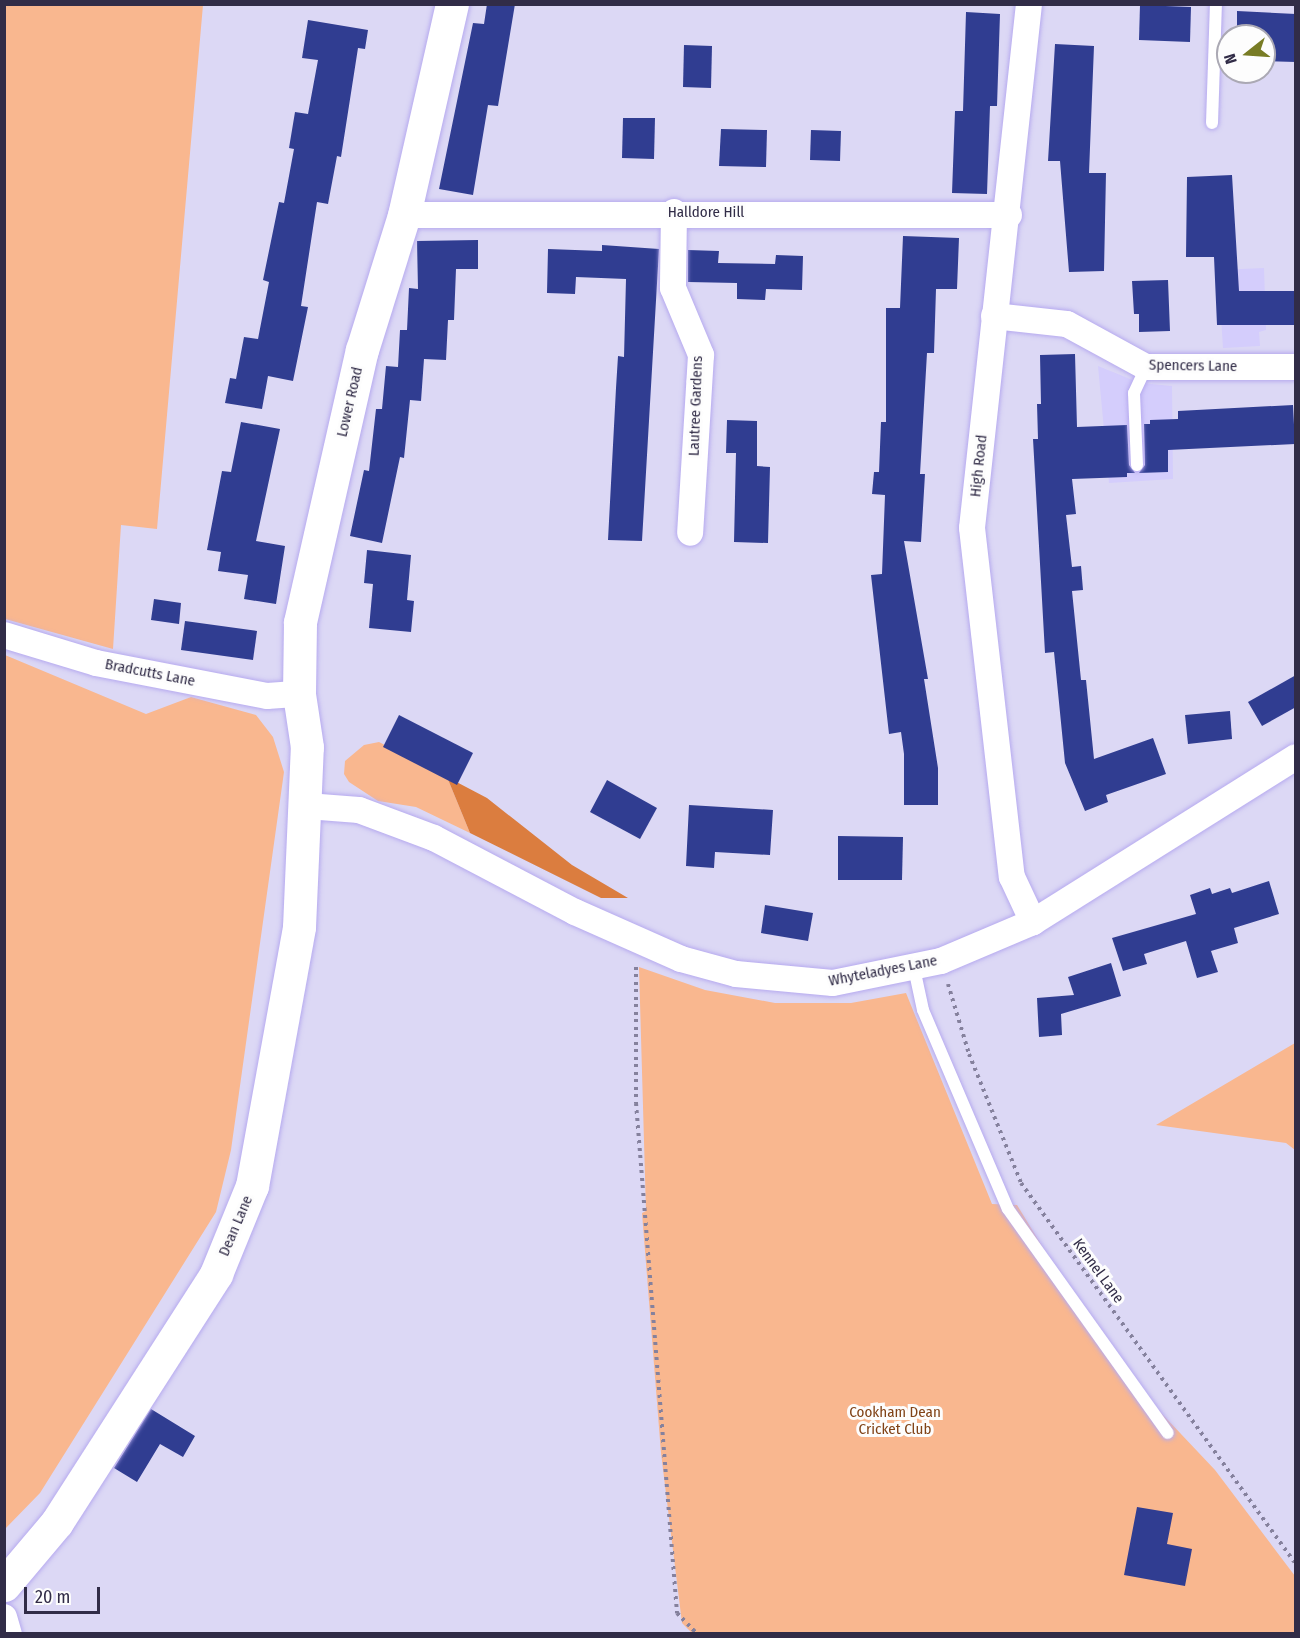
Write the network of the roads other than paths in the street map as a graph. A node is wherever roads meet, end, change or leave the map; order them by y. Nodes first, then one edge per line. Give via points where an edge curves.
1 (452, 4) edge
2 (1029, 4) edge
3 (1216, 4) edge
4 (1212, 123) dead end
5 (674, 212) junction
6 (404, 215) junction
7 (1009, 215) junction
8 (994, 316) junction
9 (1146, 367) junction
10 (1296, 367) edge
11 (1137, 465) dead end
12 (690, 533) dead end
13 (4, 635) edge
14 (299, 694) junction
15 (1296, 757) edge
16 (307, 806) junction
17 (1033, 922) junction
18 (914, 968) junction
19 (1168, 1433) dead end
20 (4, 1585) edge

1 - 6 street, Lower Road
2 - 7 street, High Road
3 - 4 lane
5 - 6 street, Halldore Hill
5 - 7 street, Halldore Hill
5 - 12 street, Lautree Gardens via 673,288 701,355
6 - 14 street, Lower Road via 362,350 300,622
7 - 8 street, High Road
8 - 9 street, Spencers Lane via 1067,324
8 - 17 street, High Road via 972,528 1012,877
9 - 10 street, Spencers Lane
9 - 11 lane via 1134,393
13 - 14 street, Bradcutts Lane via 96,663 267,696
14 - 16 street, Lower Road via 307,747
15 - 17 street, Whyteladyes Lane
16 - 18 street, Whyteladyes Lane via 358,810 434,838 636,942 736,974 833,983
16 - 20 street, Dean Lane via 299,927 252,1186 216,1274 57,1522
17 - 18 street, Whyteladyes Lane via 941,961
18 - 19 lane via 923,1010 1008,1209

